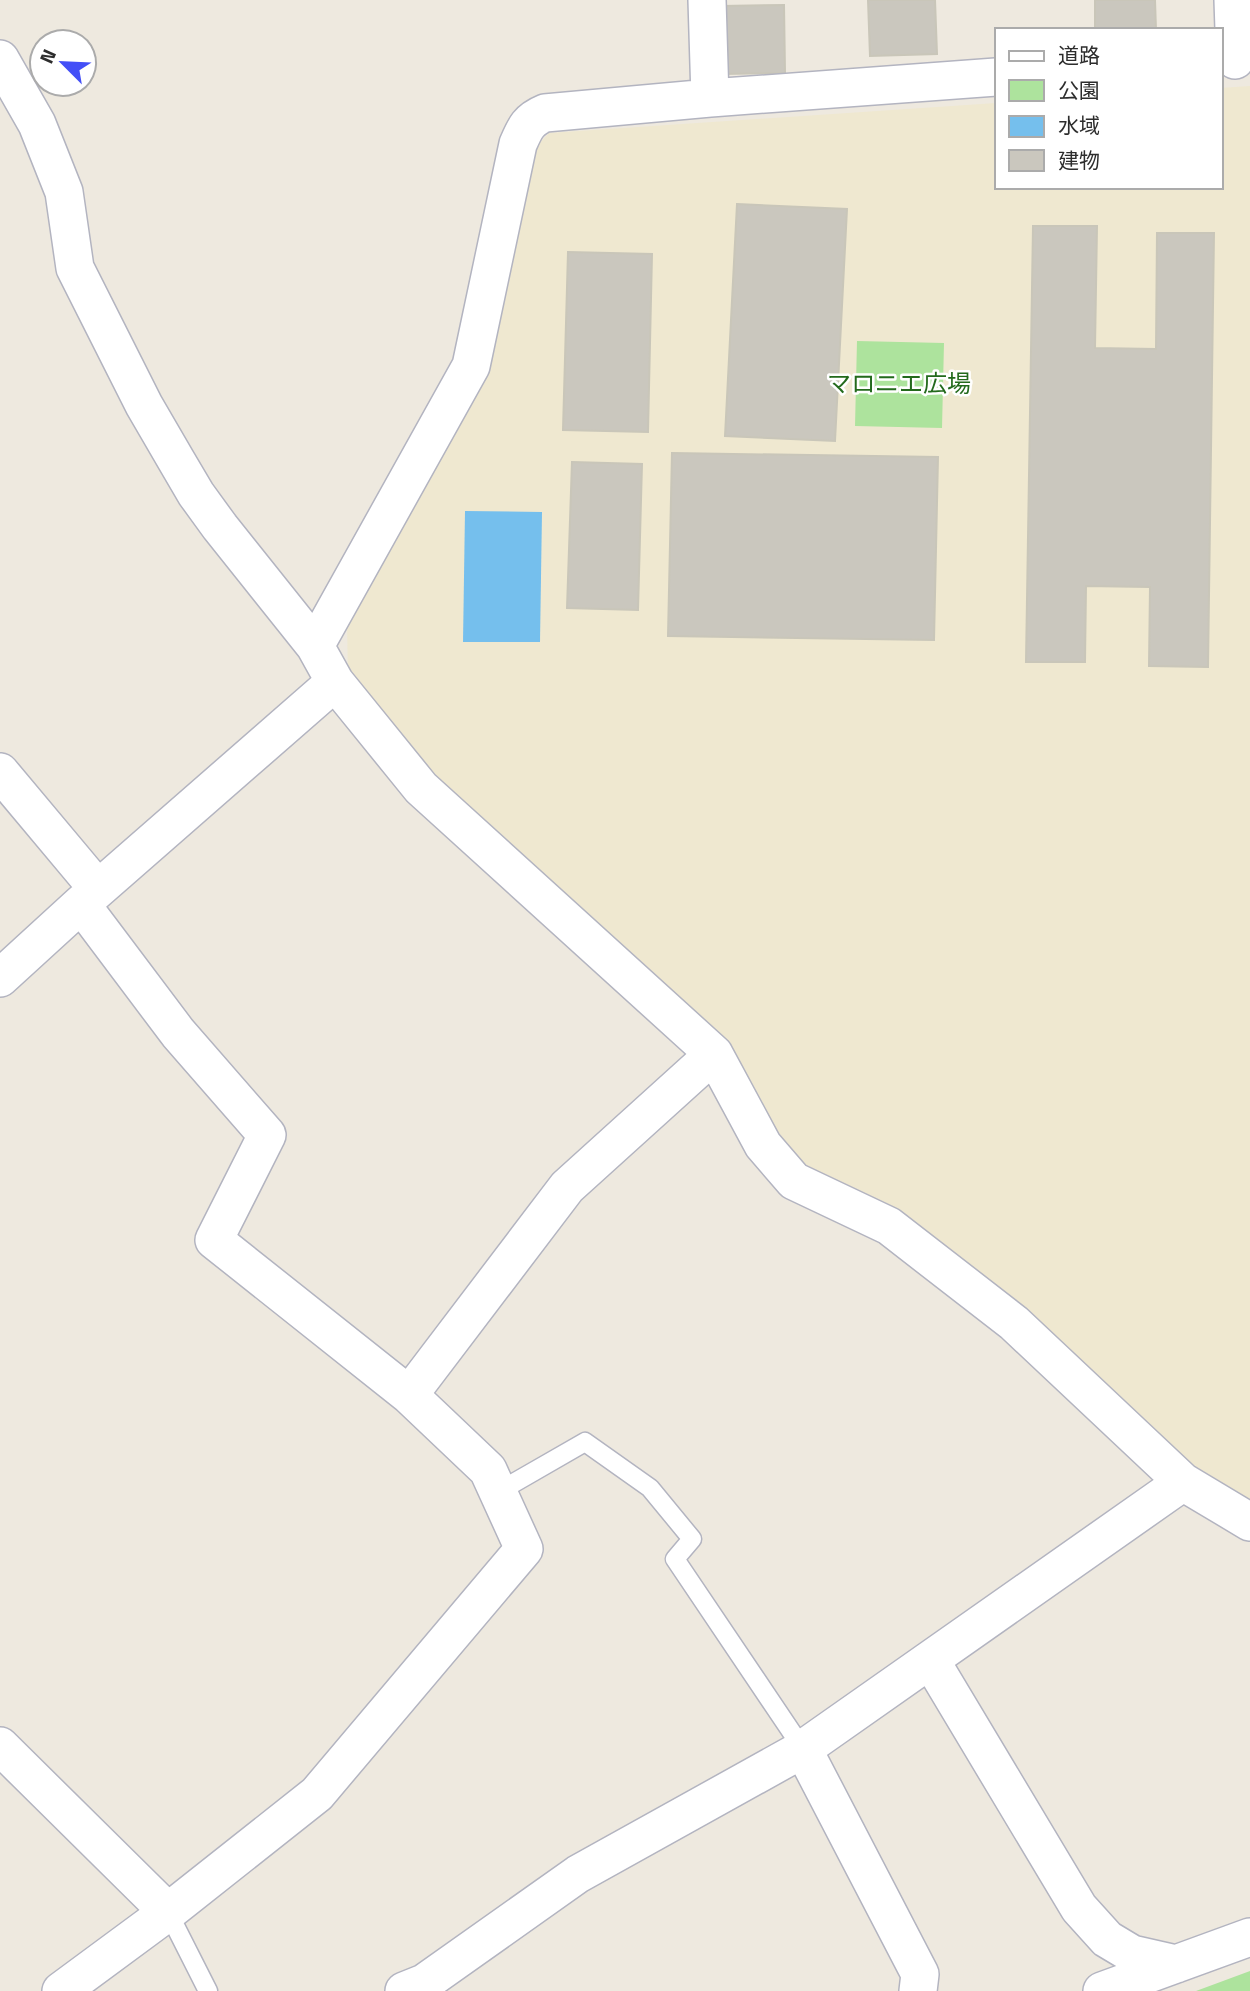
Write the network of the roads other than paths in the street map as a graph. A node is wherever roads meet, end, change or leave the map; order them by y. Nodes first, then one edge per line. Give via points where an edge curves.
1 (707, 0) edge
2 (1233, 0) edge
3 (0, 59) edge
4 (1235, 60) edge
5 (995, 78) edge
6 (710, 98) junction
7 (315, 646) junction
8 (334, 682) junction
9 (0, 772) edge
10 (89, 897) junction
11 (0, 978) edge
12 (715, 1054) junction
13 (409, 1395) junction
14 (1183, 1482) junction
15 (498, 1492) junction
16 (1250, 1522) edge
17 (931, 1661) junction
18 (0, 1746) edge
19 (803, 1749) junction
20 (168, 1912) junction
21 (1250, 1937) edge
22 (1176, 1964) junction
23 (61, 1991) edge
24 (208, 1991) edge
25 (404, 1991) edge
26 (918, 1991) edge
27 (1102, 1991) edge

1 - 6 street
2 - 4 street
3 - 7 street via 37,124 65,192 75,268 144,405 196,494
5 - 6 street
6 - 7 street via 545,113 525,128 471,366
7 - 8 street
8 - 10 street
8 - 12 street via 421,788
9 - 10 street
10 - 11 street
10 - 13 street via 178,1032 267,1135 214,1240
12 - 13 street via 567,1187
12 - 14 street via 763,1145 794,1181 889,1226 1014,1323
13 - 15 street via 488,1470
14 - 16 street
14 - 17 street
15 - 19 lane via 585,1442 650,1488 692,1539 675,1559
15 - 20 street via 524,1549 317,1794
17 - 19 street
17 - 22 street via 1079,1908 1107,1939 1132,1954
18 - 20 street
19 - 25 street via 578,1874 424,1983
19 - 26 street via 920,1974
20 - 23 street
20 - 24 lane
21 - 22 street
22 - 27 street

